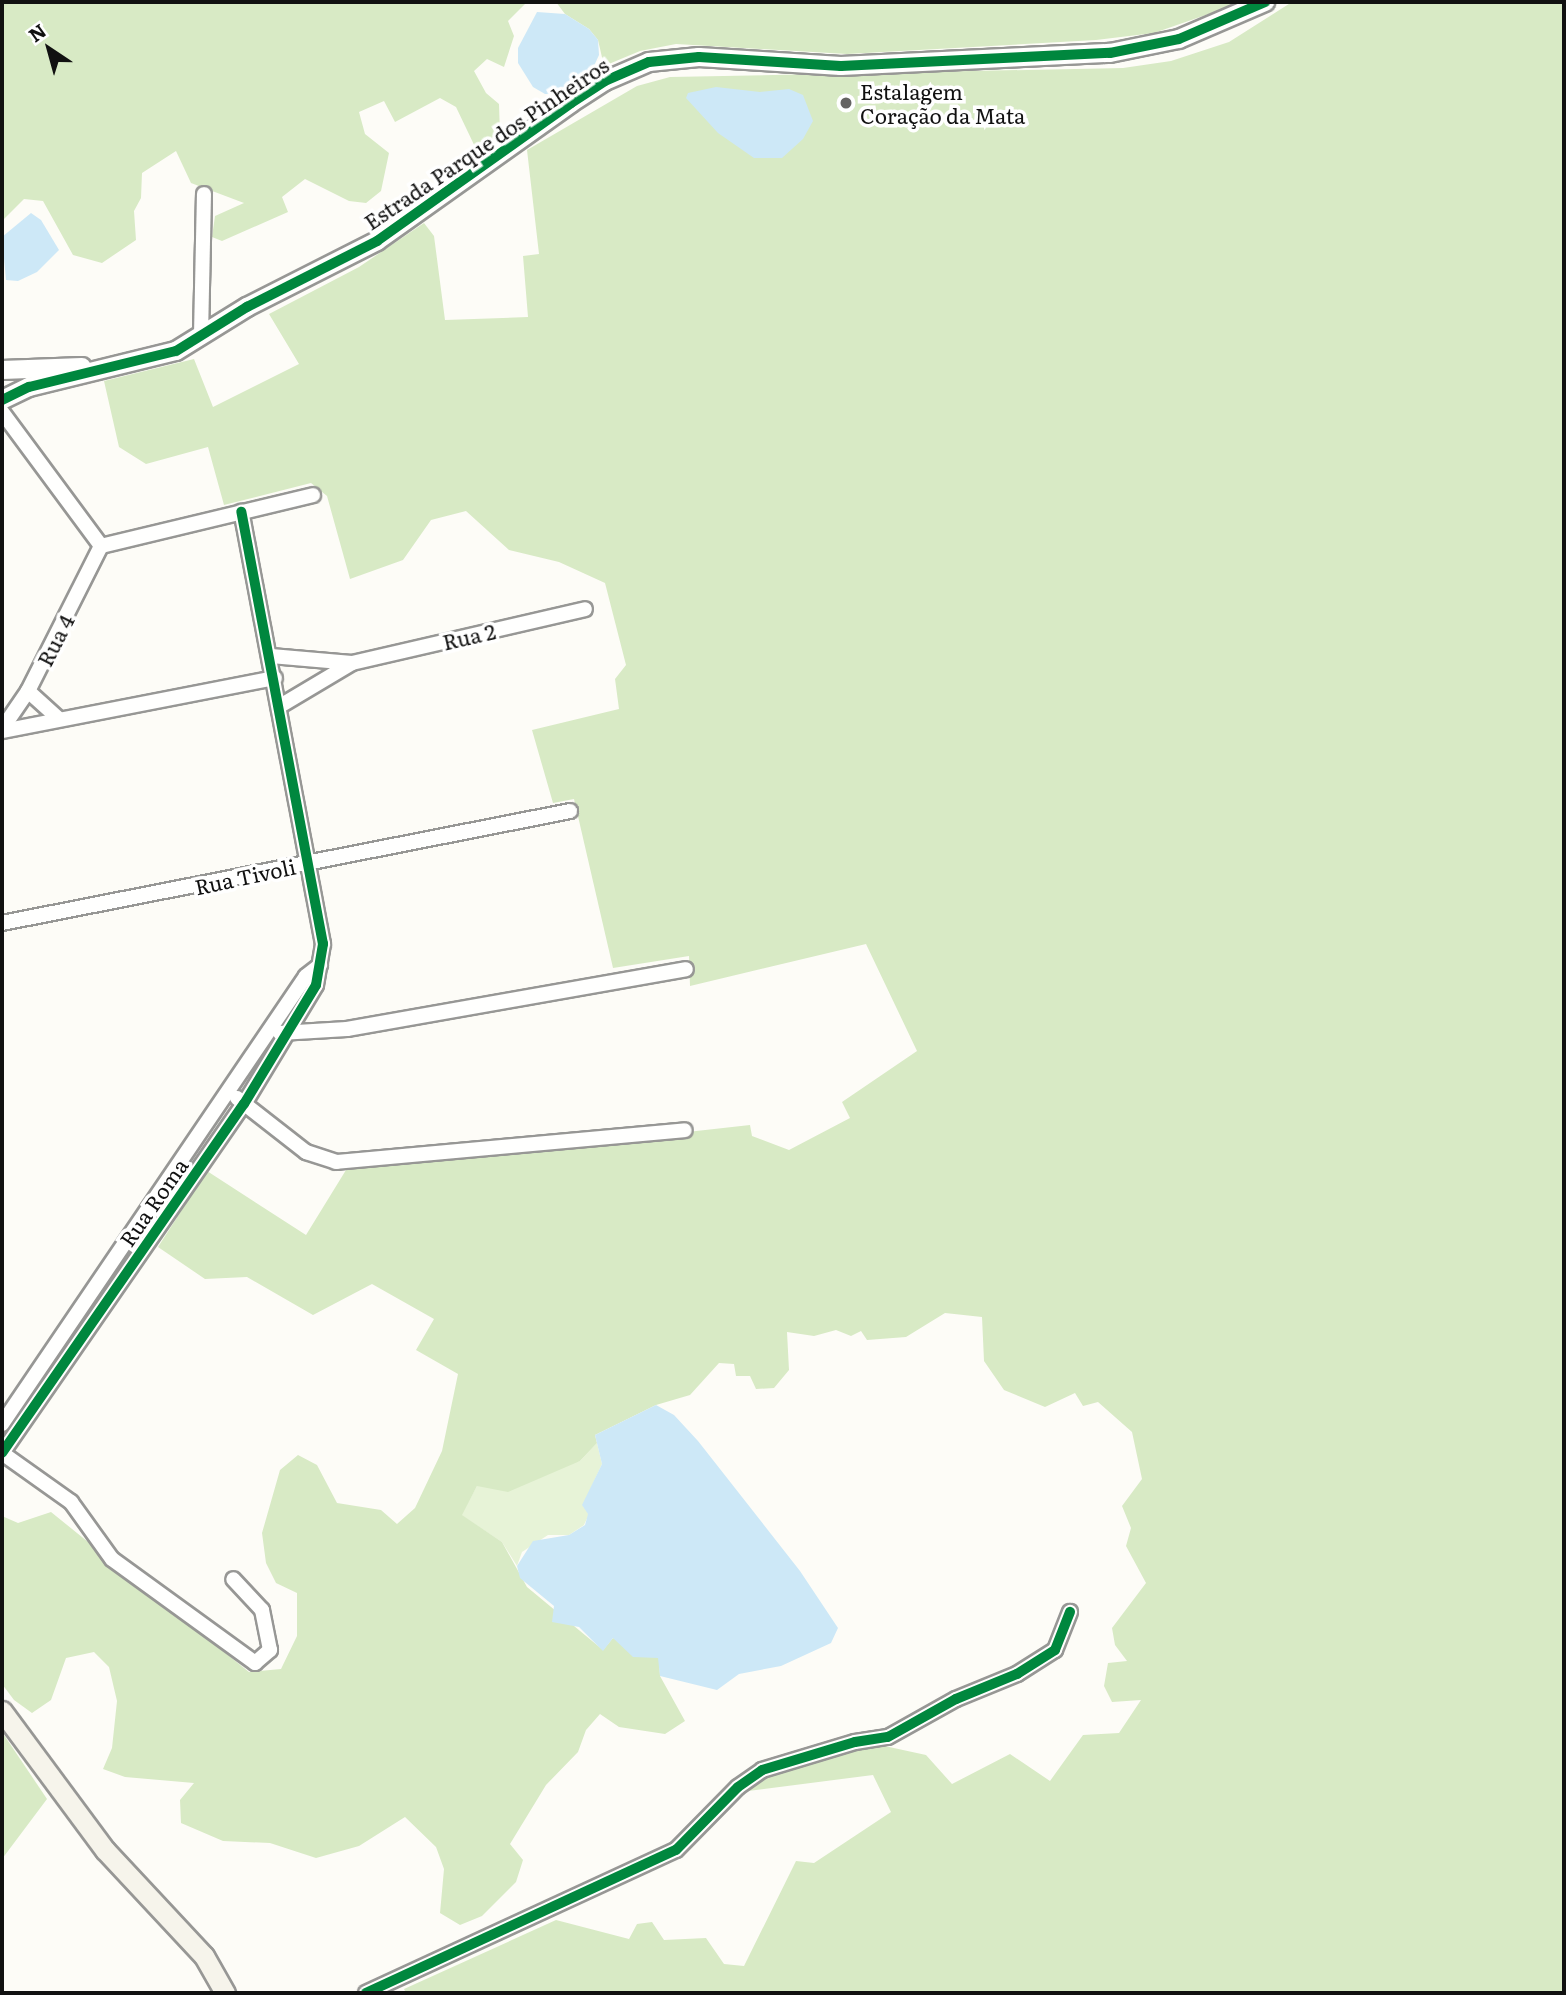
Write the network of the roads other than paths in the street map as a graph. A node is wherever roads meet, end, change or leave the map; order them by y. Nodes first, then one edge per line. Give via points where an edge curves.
1 (1265, 2) edge
2 (204, 194) dead end
3 (201, 337) junction
4 (121, 366) junction
5 (2, 370) edge
6 (2, 400) edge
7 (2, 412) edge
8 (313, 495) dead end
9 (241, 512) junction
10 (101, 547) junction
11 (585, 609) dead end
12 (271, 656) junction
13 (352, 663) junction
14 (275, 678) junction
15 (29, 691) junction
16 (280, 706) junction
17 (59, 719) junction
18 (2, 730) edge
19 (570, 811) dead end
20 (308, 863) junction
21 (2, 923) edge
22 (320, 965) junction
23 (686, 969) dead end
24 (272, 1031) junction
25 (287, 1035) junction
26 (231, 1093) junction
27 (244, 1104) junction
28 (685, 1130) dead end
29 (64, 1335) junction
30 (78, 1345) junction
31 (2, 1424) edge
32 (2, 1453) edge
33 (233, 1579) dead end
34 (1070, 1612) dead end
35 (2, 1711) edge
36 (225, 1993) edge
37 (366, 1993) edge

1 - 3 street, Estrada Parque dos Pinheiros via 1179,39 1110,53 841,66 699,57 649,62 605,81 571,103 377,241
2 - 3 street
3 - 4 street, Estrada Parque dos Pinheiros via 162,356
4 - 5 street, Estrada Parque dos Pinheiros
4 - 6 street, Estrada Parque dos Pinheiros via 29,387
7 - 10 street
8 - 9 street
9 - 10 street
9 - 12 street
10 - 15 street, Rua 4
11 - 13 street, Rua 2
12 - 13 street, Rua 2
12 - 14 street
13 - 16 street, Rua 2
14 - 16 street
14 - 17 street
15 - 17 street
15 - 18 street, Rua 4
16 - 20 street
17 - 18 street
19 - 20 street, Rua Tivoli
20 - 21 street, Rua Tivoli
20 - 22 street via 323,944
22 - 24 street, Rua Roma via 306,976
22 - 25 street, Rua Roma via 316,985
23 - 25 street
24 - 25 street
24 - 26 street, Rua Roma
25 - 27 street, Rua Roma
26 - 27 street
26 - 29 street, Rua Roma
27 - 28 street via 306,1152 336,1162
27 - 30 street, Rua Roma
29 - 30 street
29 - 31 street, Rua Roma
30 - 32 street, Rua Roma
32 - 33 street via 71,1502 112,1559 255,1663 270,1650 262,1611
34 - 37 street via 1055,1650 1017,1674 956,1699 888,1737 855,1742 762,1770 738,1787 676,1850
35 - 36 main road via 105,1850 204,1956

